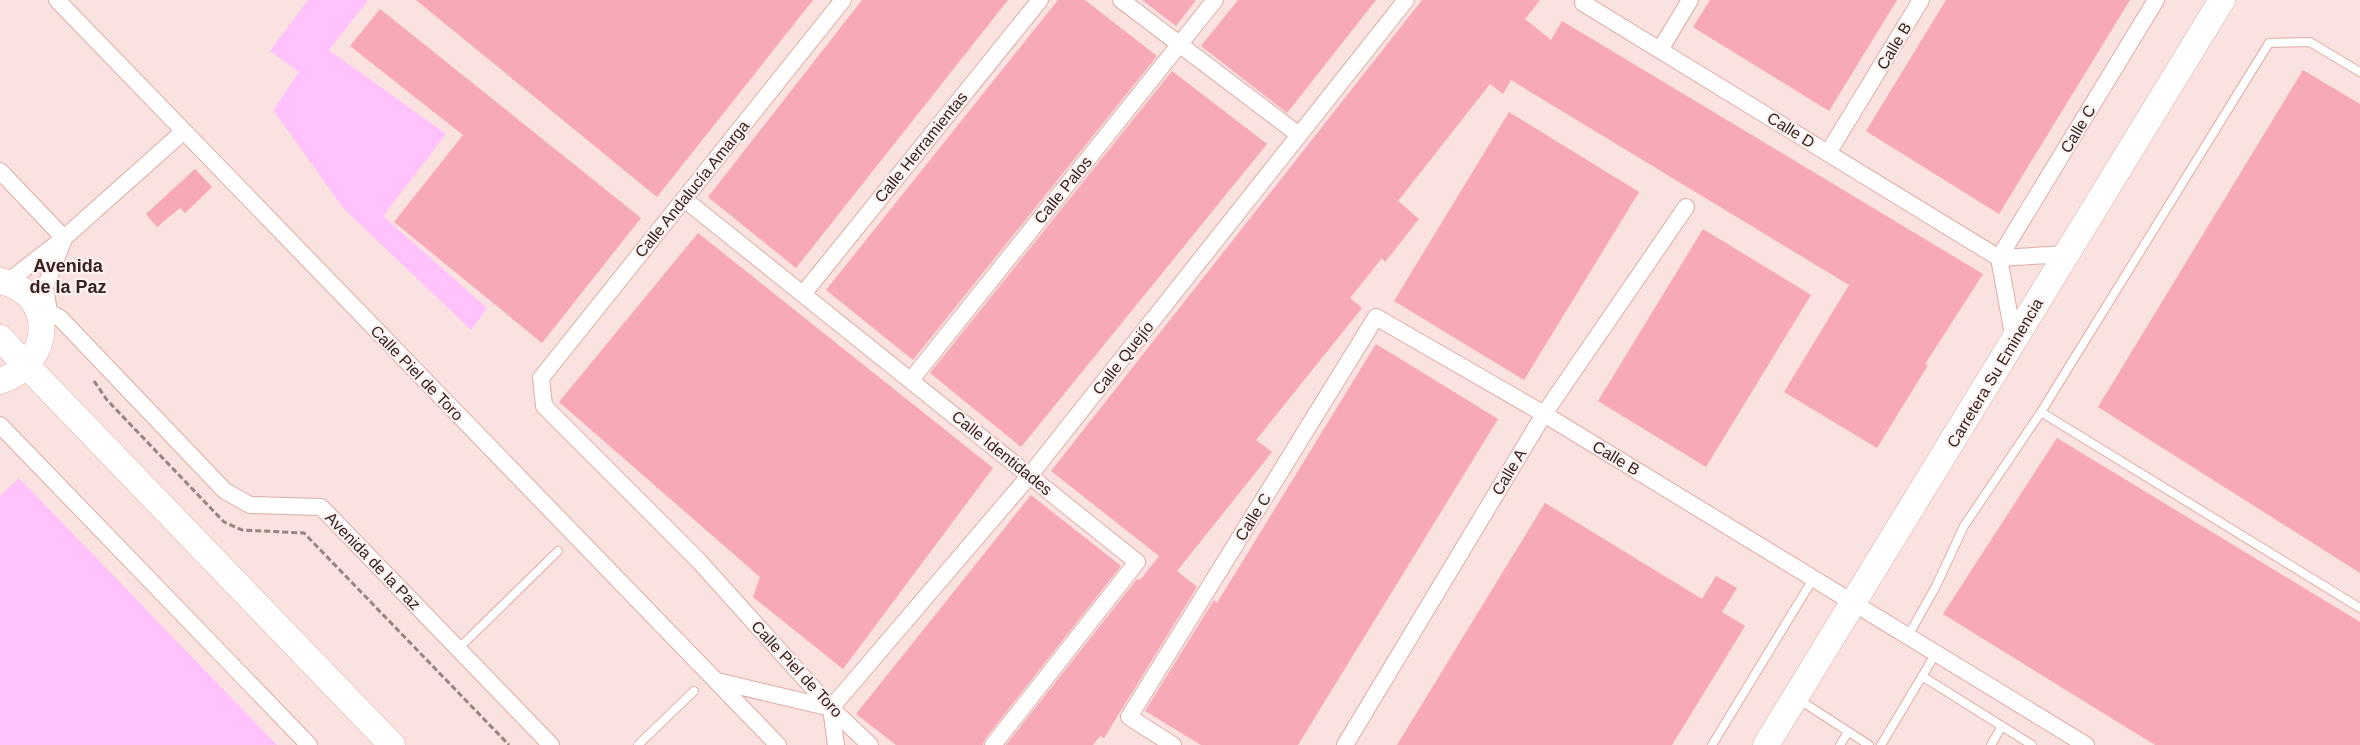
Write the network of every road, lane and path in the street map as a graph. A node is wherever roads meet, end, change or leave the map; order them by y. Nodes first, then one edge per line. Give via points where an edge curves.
1 (57, 0) edge
2 (843, 0) edge
3 (1040, 0) edge
4 (1121, 0) edge
5 (1215, 0) edge
6 (1406, 0) edge
7 (1690, 0) edge
8 (1921, 0) edge
9 (2156, 0) edge
10 (2223, 0) edge
11 (1583, 3) dead end
12 (1180, 44) junction
13 (1660, 50) junction
14 (2360, 72) edge
15 (184, 131) junction
16 (1299, 135) junction
17 (1828, 153) junction
18 (0, 171) edge
19 (684, 199) junction
20 (1686, 207) dead end
21 (64, 238) junction
22 (2067, 254) junction
23 (1999, 258) junction
24 (3, 282) edge
25 (803, 294) junction
26 (44, 313) junction
27 (1376, 317) joint
28 (0, 338) edge
29 (2014, 340) junction
30 (28, 366) junction
31 (541, 378) joint
32 (911, 380) junction
33 (0, 381) edge
34 (2041, 412) junction
35 (1544, 414) junction
36 (0, 425) edge
37 (1030, 475) junction
38 (558, 550) dead end
39 (1813, 579) junction
40 (1854, 603) junction
41 (2360, 608) edge
42 (1908, 636) junction
43 (458, 649) junction
44 (1936, 652) junction
45 (1922, 676) junction
46 (716, 681) junction
47 (694, 691) dead end
48 (1796, 697) junction
49 (831, 708) junction
50 (2002, 726) junction
51 (1848, 732) junction
52 (309, 745) edge
53 (392, 745) edge
54 (551, 745) edge
55 (638, 745) edge
56 (778, 745) edge
57 (836, 745) edge
58 (870, 745) edge
59 (993, 745) edge
60 (1173, 745) edge
61 (1344, 745) edge
62 (1712, 745) edge
63 (1766, 745) edge
64 (1840, 745) edge
65 (1869, 745) edge
66 (1881, 745) edge
67 (1991, 745) edge
68 (2032, 745) edge
69 (2086, 745) edge

1 - 15 street, Calle Piel de Toro
2 - 19 street, Calle Andalucía Amarga
3 - 25 street, Calle Herramientas
4 - 12 street
5 - 12 street, Calle Palos
6 - 16 street, Calle Quejío
7 - 13 street
8 - 17 street, Calle B
9 - 23 street, Calle C
10 - 22 main road, Carretera Su Eminencia
11 - 13 street, Calle D
12 - 16 street
12 - 32 street, Calle Palos
13 - 17 street, Calle D
14 - 34 lane via 2310,42 2270,43
15 - 21 street
15 - 46 street, Calle Piel de Toro
16 - 37 street, Calle Quejío
17 - 23 street, Calle D
18 - 21 street
19 - 25 street, Calle Identidades
19 - 31 street, Calle Andalucía Amarga
20 - 35 street, Calle A
21 - 24 street
21 - 26 street via 45,286
22 - 23 street
22 - 29 main road, Carretera Su Eminencia
23 - 29 street
24 - 26 main road via 27,295
25 - 32 street, Calle Identidades
26 - 30 main road via 41,340
26 - 43 street, Avenida de la Paz via 60,318 225,492 250,505 321,507
27 - 35 street, Calle B
27 - 60 street, Calle C via 1129,717
28 - 30 main road
29 - 40 main road, Carretera Su Eminencia
30 - 33 main road
30 - 53 main road
31 - 49 street, Calle Piel de Toro via 544,406 698,560
32 - 37 street, Calle Identidades
34 - 41 lane
34 - 42 lane via 1964,526
35 - 39 street, Calle B
35 - 61 street, Calle A
36 - 52 street
37 - 49 street, Calle Quejío
37 - 59 street, Calle Identidades via 1137,562
38 - 43 lane
39 - 40 street, Calle B
39 - 62 lane
40 - 42 street, Calle B
40 - 48 main road, Carretera Su Eminencia
42 - 44 street, Calle B
43 - 54 street, Avenida de la Paz
44 - 45 lane
44 - 69 street, Calle B
45 - 50 lane
45 - 66 lane
46 - 49 street
46 - 56 street, Calle Piel de Toro
47 - 55 lane
48 - 51 lane
48 - 63 main road, Carretera Su Eminencia
49 - 57 street
49 - 58 street, Calle Piel de Toro
50 - 67 lane
50 - 68 lane
51 - 64 lane
51 - 65 lane

